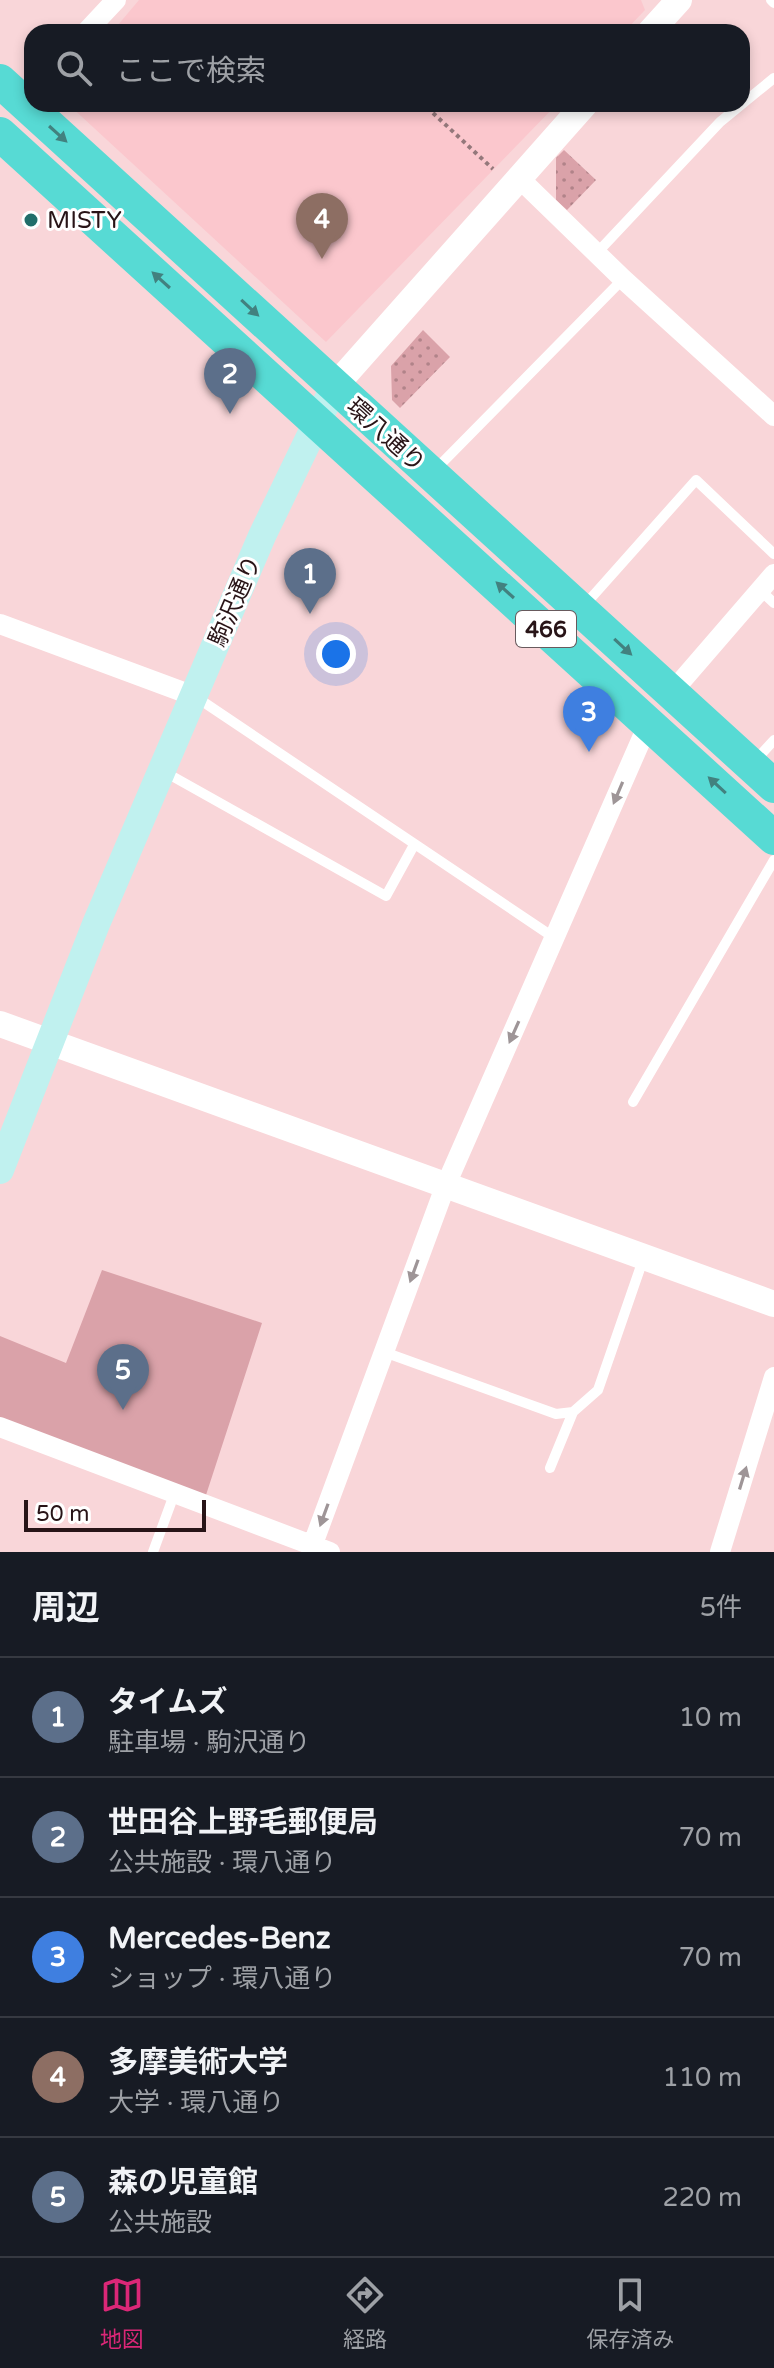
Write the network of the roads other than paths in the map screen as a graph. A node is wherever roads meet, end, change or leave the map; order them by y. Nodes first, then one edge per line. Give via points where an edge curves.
1 (116, 0) edge
2 (94, 24) edge
3 (774, 78) edge
4 (750, 98) edge
5 (39, 112) edge
6 (576, 112) edge
7 (732, 112) edge
8 (0, 134) edge
9 (508, 176) junction
10 (596, 254) junction
11 (623, 279) junction
12 (334, 387) junction
13 (774, 416) edge
14 (317, 421) junction
15 (430, 475) junction
16 (774, 554) edge
17 (774, 574) edge
18 (767, 596) edge
19 (581, 609) junction
20 (0, 624) edge
21 (672, 692) junction
22 (194, 696) junction
23 (649, 722) junction
24 (774, 740) edge
25 (162, 771) junction
26 (763, 776) edge
27 (774, 838) edge
28 (414, 845) junction
29 (774, 860) edge
30 (556, 939) junction
31 (0, 1024) edge
32 (50, 1042) junction
33 (633, 1102) dead end
34 (0, 1170) edge
35 (445, 1187) junction
36 (644, 1257) junction
37 (774, 1304) edge
38 (384, 1352) junction
39 (774, 1377) edge
40 (573, 1412) junction
41 (0, 1427) edge
42 (550, 1468) dead end
43 (175, 1492) junction
44 (318, 1550) edge
45 (153, 1552) edge
46 (720, 1552) edge

1 - 2 street
3 - 4 lane
5 -> 12 highway, 環八通り / 466
6 - 9 street, 駒沢通り
7 - 10 lane
14 -> 8 highway, 環八通り / 466
9 - 10 street
9 - 12 street, 駒沢通り via 469,239
10 - 11 street
11 - 13 street
11 - 15 lane
12 - 14 main road, 駒沢通り
12 - 15 highway, 環八通り / 466
14 - 22 main road, 駒沢通り
23 -> 14 highway, 環八通り / 466
15 - 19 highway, 環八通り / 466
16 - 19 lane via 696,480
17 - 18 street
18 - 21 street
19 -> 21 highway, 環八通り / 466
20 - 22 street
21 - 26 highway, 環八通り / 466
22 - 25 main road, 駒沢通り
22 - 28 lane
27 -> 23 highway, 環八通り / 466
23 -> 30 street
24 - 26 lane
25 - 28 lane via 386,896
25 - 32 main road, 駒沢通り
28 - 30 lane
29 - 33 lane
30 -> 35 street
31 - 32 street
32 - 34 main road, 駒沢通り
32 - 35 street
35 - 36 street
35 -> 38 street
36 - 37 street
36 - 40 lane via 598,1390
38 - 40 lane via 556,1414
38 -> 44 street
46 -> 39 street
40 - 42 lane
41 - 43 street
43 - 44 street
43 - 45 lane

